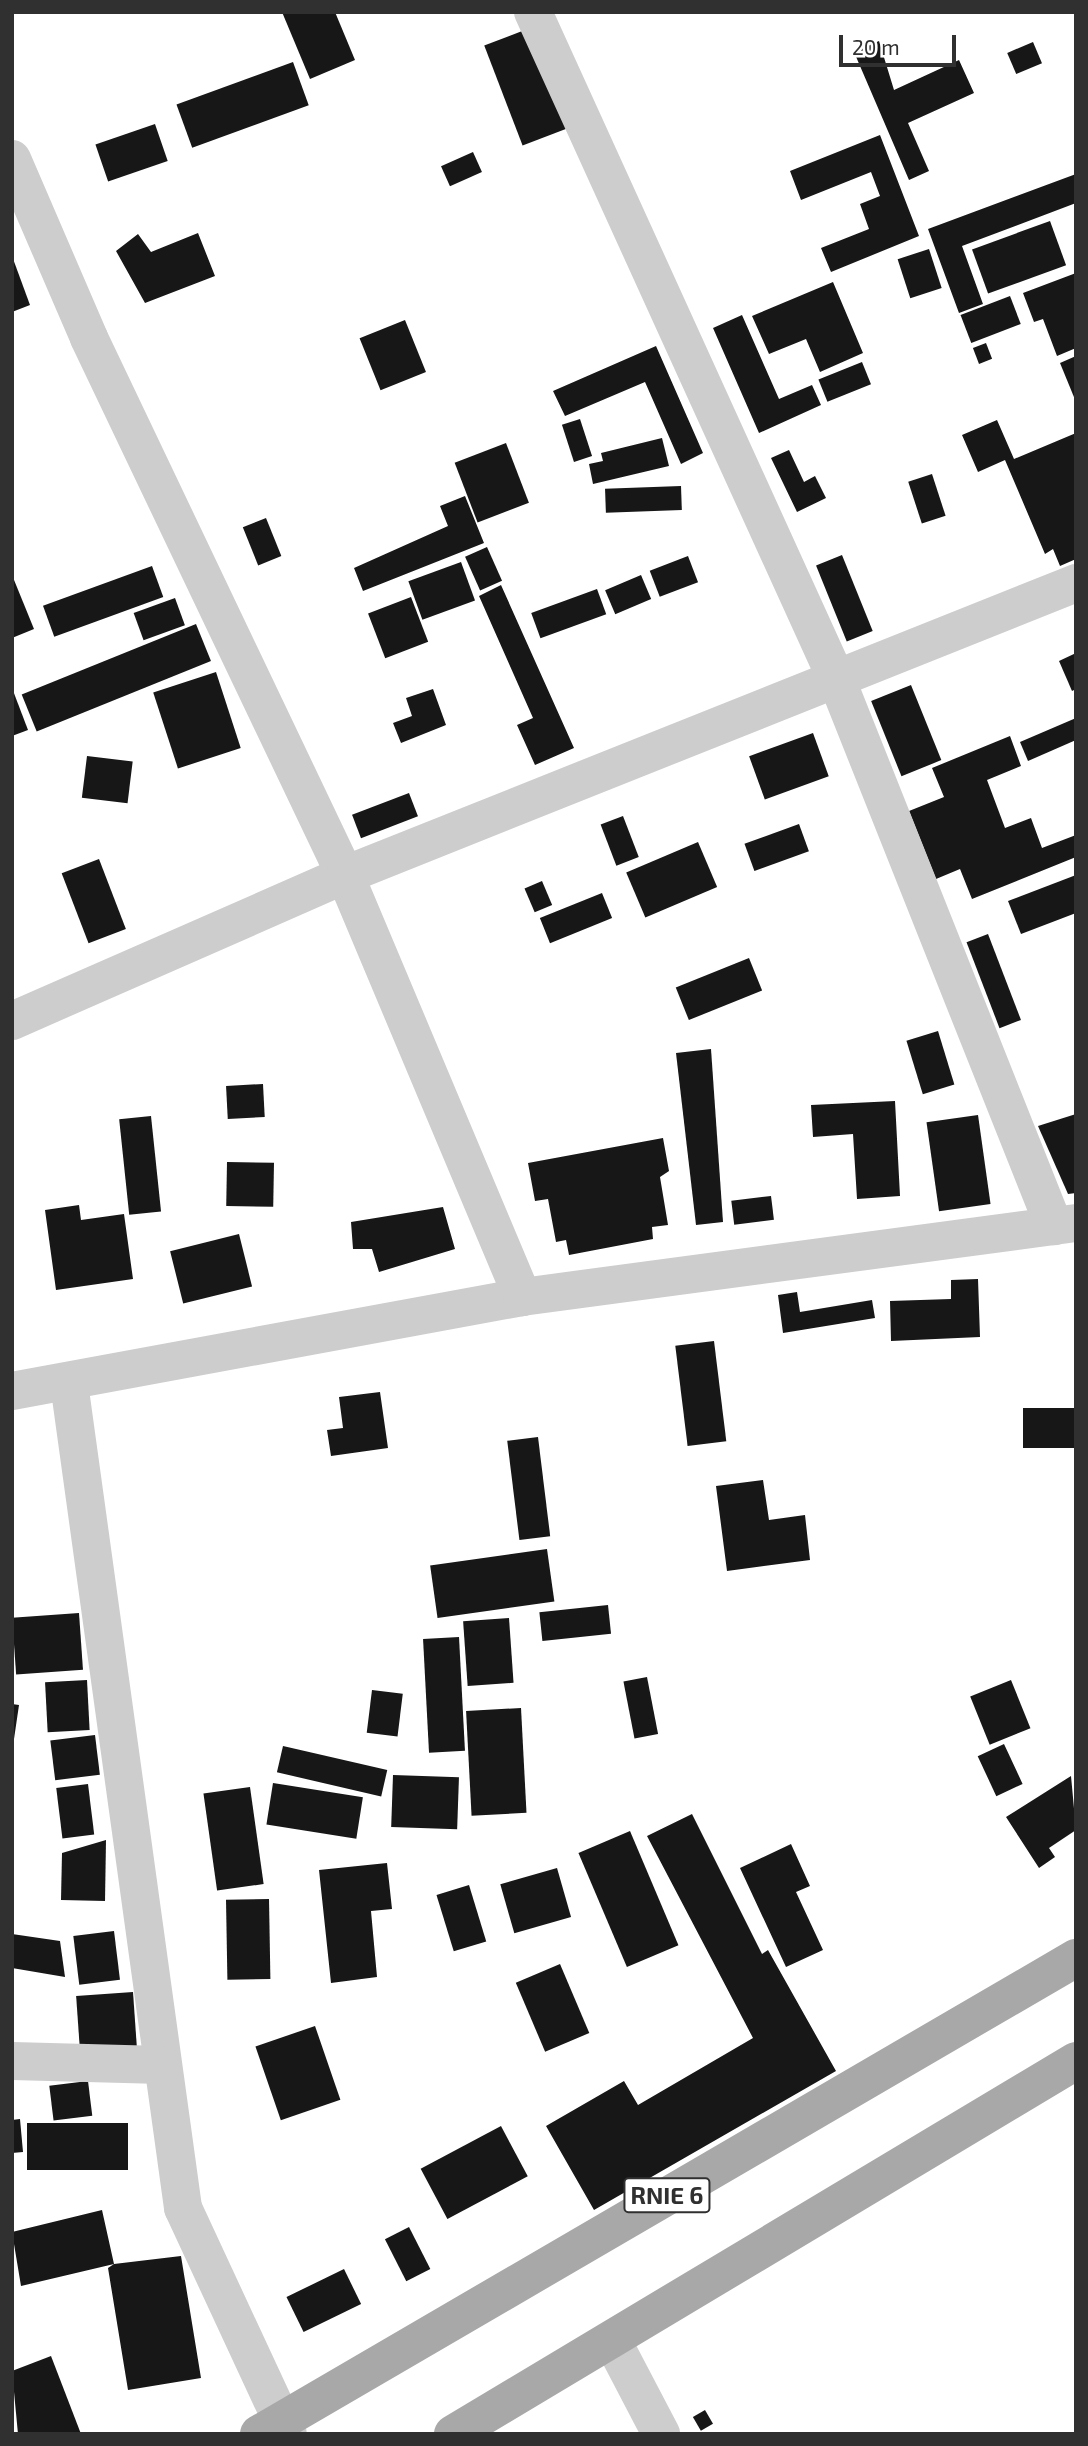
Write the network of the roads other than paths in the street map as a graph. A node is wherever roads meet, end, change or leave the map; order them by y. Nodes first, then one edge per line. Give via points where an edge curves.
1 (533, 12) edge
2 (12, 159) edge
3 (1076, 583) edge
4 (836, 678) junction
5 (345, 875) junction
6 (12, 1021) edge
7 (1065, 1225) edge
8 (522, 1297) junction
9 (69, 1383) junction
10 (12, 1391) edge
11 (1076, 1958) edge
12 (1076, 2061) edge
13 (12, 2062) edge
14 (162, 2066) junction
15 (613, 2342) junction
16 (276, 2430) edge
17 (453, 2434) edge
18 (661, 2434) edge

1 - 4 street
2 - 5 street via 89,338
3 - 4 street
4 - 5 street
4 - 7 street
5 - 6 street
5 - 8 street
7 - 8 street
8 - 9 street
9 - 10 street
9 - 14 street
11 - 16 main road, RNIE 6
12 - 15 main road
13 - 14 street
14 - 16 street via 183,2208
15 - 17 main road
15 - 18 street

